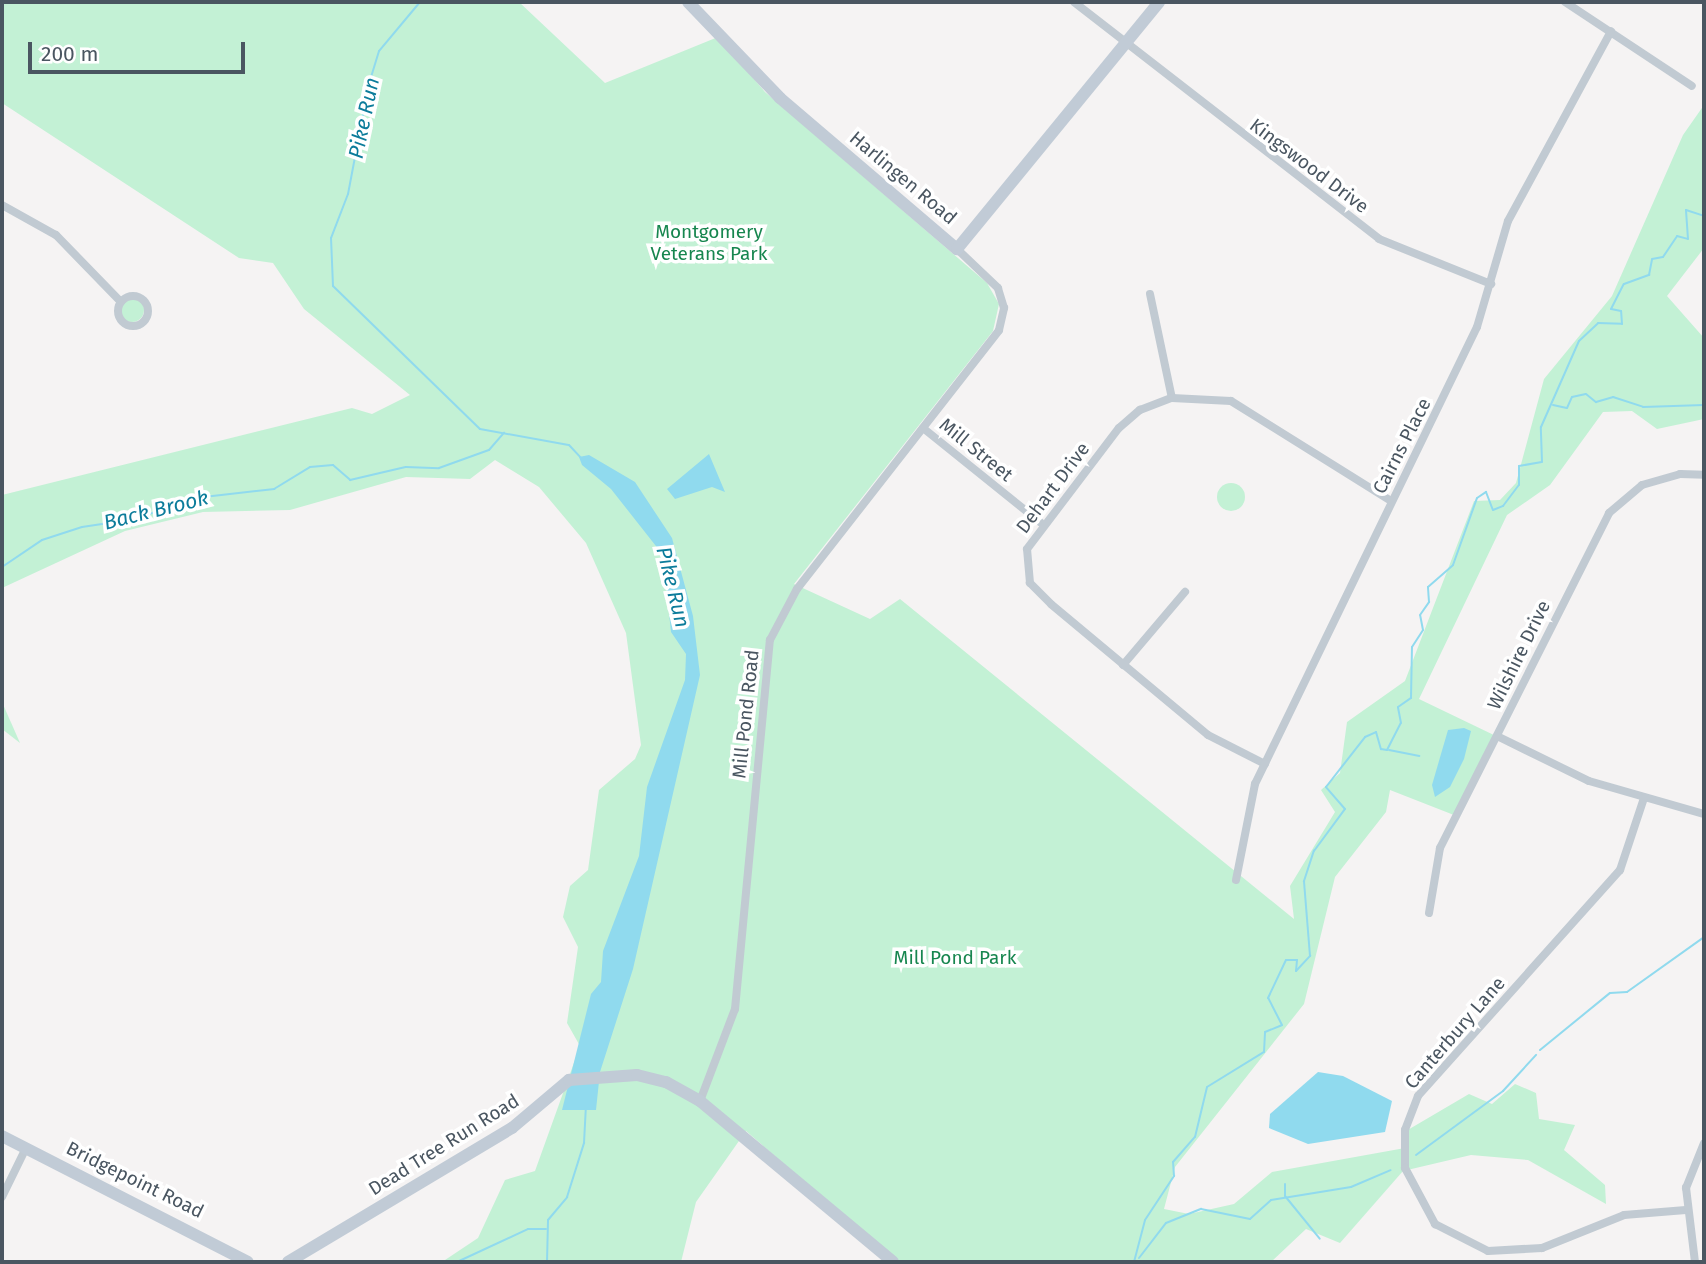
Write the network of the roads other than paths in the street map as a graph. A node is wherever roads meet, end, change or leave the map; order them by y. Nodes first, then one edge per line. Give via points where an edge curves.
1 (688, 2) edge
2 (1074, 2) edge
3 (1158, 2) edge
4 (1565, 2) edge
5 (1611, 32) junction
6 (1126, 42) junction
7 (1692, 86) dead end
8 (2, 205) edge
9 (957, 249) junction
10 (1491, 284) junction
11 (1150, 294) dead end
12 (120, 302) dead end
13 (1172, 398) junction
14 (923, 428) junction
15 (1704, 475) edge
16 (1391, 501) junction
17 (1041, 523) junction
18 (1185, 592) dead end
19 (1124, 665) junction
20 (1497, 736) junction
21 (1265, 764) junction
22 (1644, 798) junction
23 (1704, 814) edge
24 (1236, 880) dead end
25 (1429, 913) dead end
26 (700, 1101) junction
27 (2, 1136) edge
28 (1704, 1143) edge
29 (26, 1148) junction
30 (2, 1197) edge
31 (1686, 1210) junction
32 (248, 1262) edge
33 (288, 1262) edge
34 (893, 1262) edge
35 (1695, 1262) edge

1 - 9 street, Harlingen Road via 780,98
2 - 6 street, Kingswood Drive
3 - 6 street, Harlingen Road
4 - 5 street
5 - 7 street
5 - 10 street, Cairns Place via 1508,221
6 - 9 street, Harlingen Road
6 - 10 street, Kingswood Drive via 1379,239
8 - 12 street via 56,234
9 - 14 street, Mill Pond Road via 998,288 1003,320
10 - 16 street, Cairns Place via 1477,327
11 - 13 street
13 - 16 street via 1231,401
13 - 17 street, Dehart Drive via 1119,428
14 - 17 street, Mill Street
14 - 26 street, Mill Pond Road via 797,589 771,640 735,1009
15 - 20 street, Wilshire Drive via 1680,474 1642,485 1609,513
16 - 21 street, Cairns Place
17 - 19 street, Dehart Drive via 1024,563 1030,583
18 - 19 street
19 - 21 street, Dehart Drive via 1208,735
20 - 22 street via 1589,781
20 - 25 street, Wilshire Drive via 1433,867
21 - 24 street, Cairns Place via 1249,805
22 - 23 street
22 - 31 street, Canterbury Lane via 1620,870 1418,1096 1405,1130 1405,1168 1435,1224 1488,1251 1542,1248 1624,1215
26 - 33 street, Dead Tree Run Road via 652,1077 572,1079 539,1107
26 - 34 street, Dead Tree Run Road
27 - 29 street, Bridgepoint Road
28 - 31 street via 1688,1179
29 - 30 street
29 - 32 street, Bridgepoint Road
31 - 35 street

